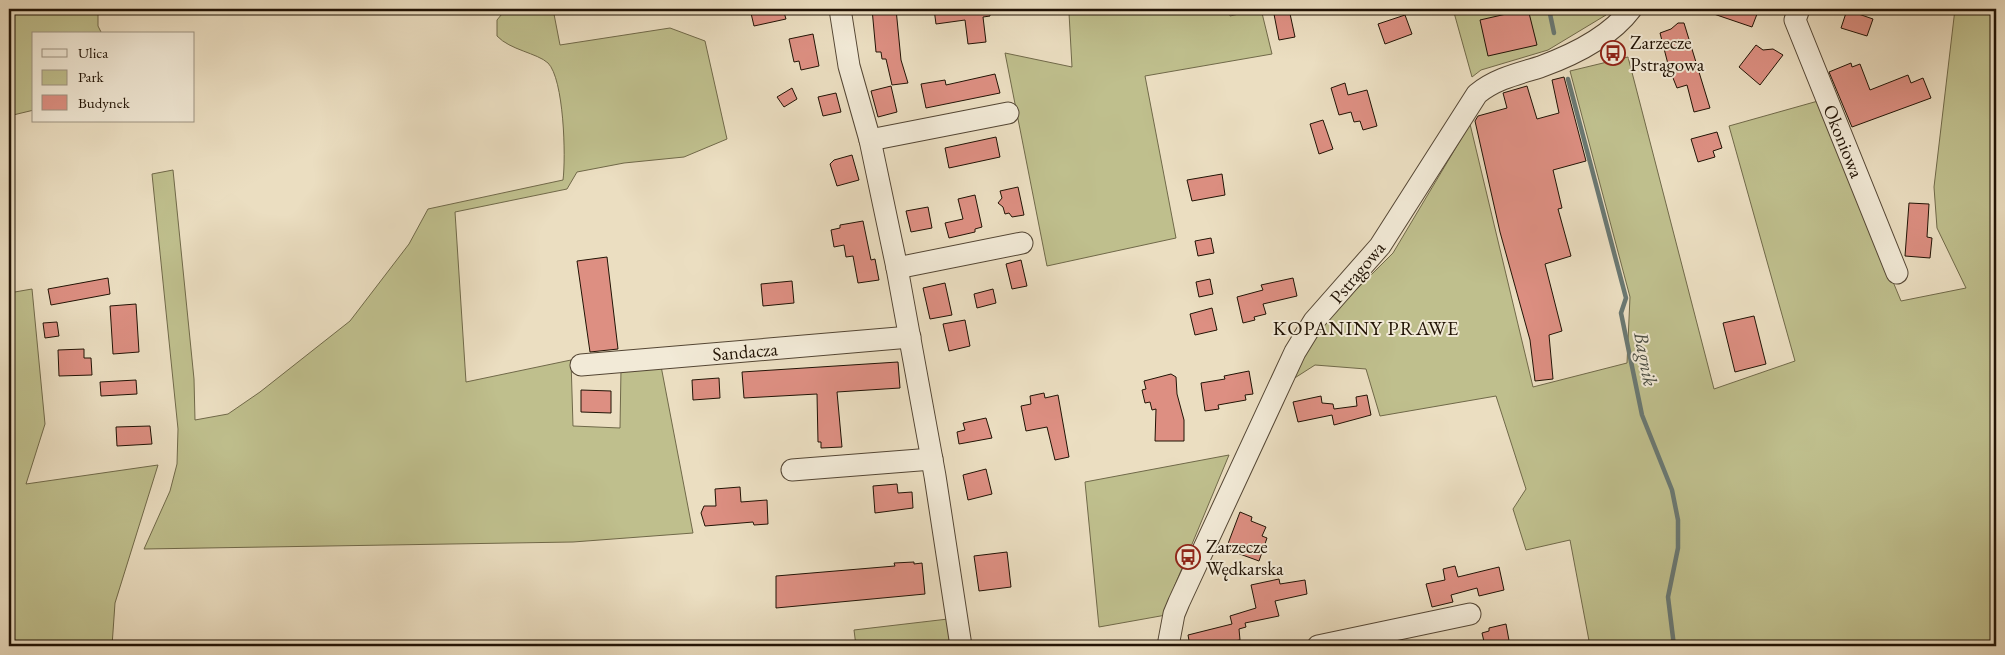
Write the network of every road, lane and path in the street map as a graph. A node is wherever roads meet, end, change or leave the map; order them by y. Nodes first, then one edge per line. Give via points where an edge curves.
1 (840, 9) edge
2 (1631, 9) edge
3 (1799, 9) edge
4 (1008, 113) dead end
5 (870, 140) junction
6 (1022, 243) dead end
7 (897, 268) junction
8 (1897, 273) dead end
9 (910, 337) junction
10 (581, 365) dead end
11 (932, 459) junction
12 (792, 470) dead end
13 (1470, 614) dead end
14 (961, 646) edge
15 (1168, 646) edge
16 (1318, 646) edge

1 - 5 street via 849,66
2 - 15 street, Pstrągowa via 1604,35 1560,58 1486,86 1471,102 1380,246 1314,321 1295,352 1179,602
3 - 8 street, Okoniowa via 1795,20
4 - 5 street
5 - 7 street
6 - 7 street
7 - 9 street
9 - 10 street, Sandacza
9 - 11 street
11 - 12 street
11 - 14 street
13 - 16 street

